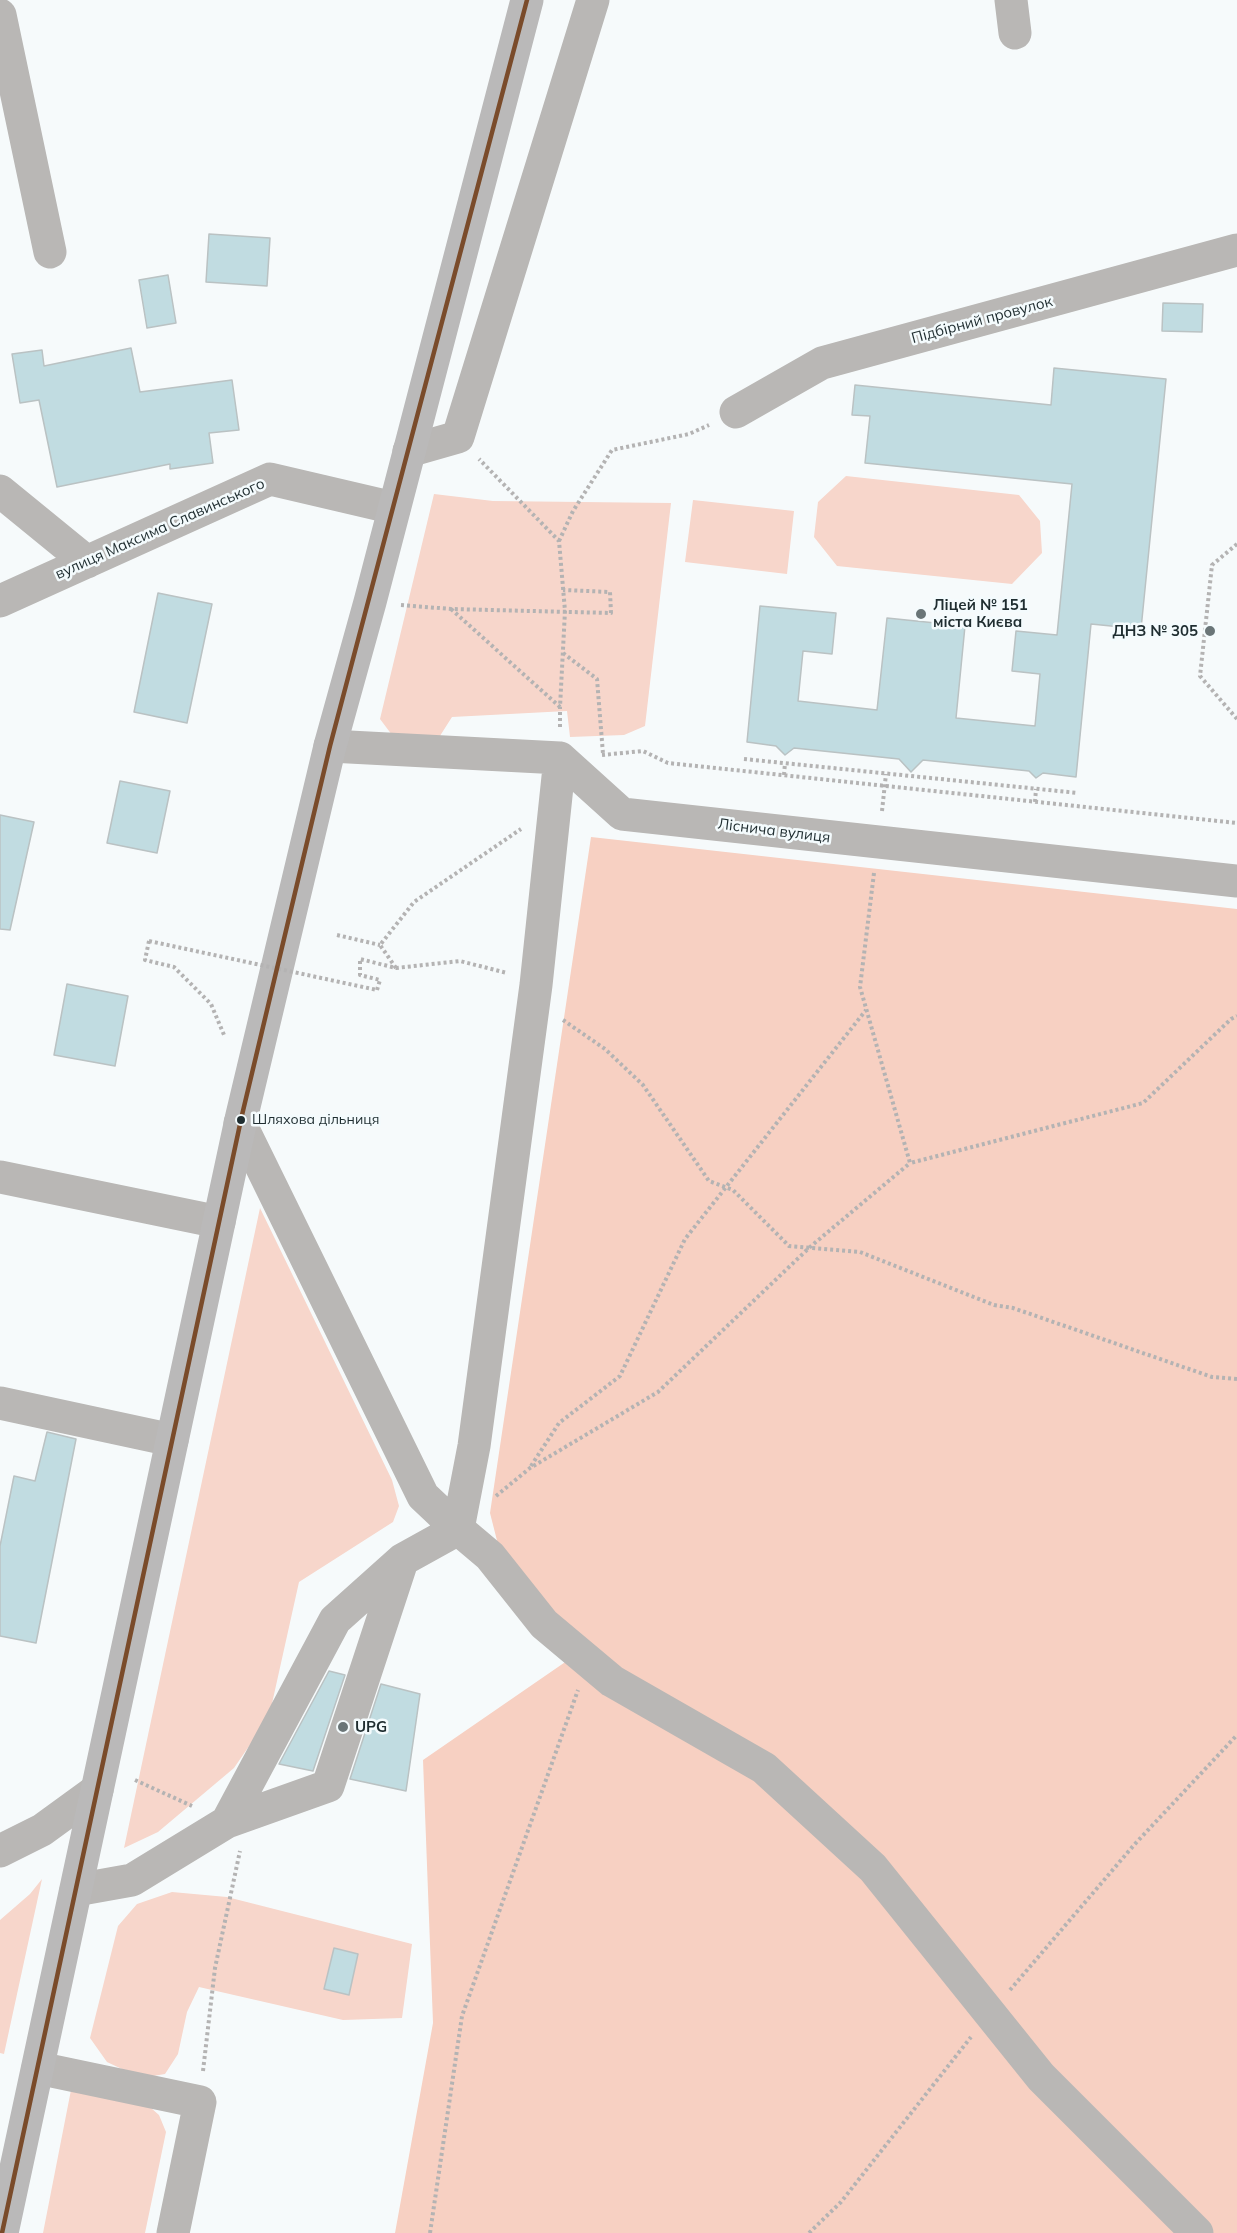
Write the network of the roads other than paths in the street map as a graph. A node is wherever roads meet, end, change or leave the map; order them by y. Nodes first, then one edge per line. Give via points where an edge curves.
1 (527, 0) edge
2 (592, 0) edge
3 (1011, 0) edge
4 (0, 15) edge
5 (1015, 33) dead end
6 (1237, 250) edge
7 (50, 252) dead end
8 (736, 412) road end
9 (409, 451) junction
10 (0, 491) edge
11 (394, 508) junction
12 (87, 562) junction
13 (0, 601) edge
14 (330, 746) junction
15 (560, 758) junction
16 (1237, 881) edge
17 (240, 1123) junction
18 (0, 1177) edge
19 (219, 1222) junction
20 (0, 1403) edge
21 (172, 1440) junction
22 (458, 1529) junction
23 (402, 1560) junction
24 (97, 1790) junction
25 (237, 1819) junction
26 (0, 1851) edge
27 (76, 1890) junction
28 (38, 2068) junction
29 (7, 2161) edge
30 (2, 2233) edge
31 (172, 2233) edge
32 (1197, 2233) edge

1 - 9 main road
2 - 9 street via 458,437
3 - 5 street
4 - 7 street
6 - 8 street, Підбірний провулок via 822,363
9 - 11 main road
10 - 12 street
11 - 12 street, вулиця Максима Славинського via 270,479
11 - 14 main road
12 - 13 street, вулиця Максима Славинського
14 - 15 street
14 - 17 main road
15 - 16 street, Ліснича вулиця via 622,814
15 - 22 street via 536,985 474,1446
17 - 19 main road
17 - 22 street via 423,1496
18 - 19 street
19 - 21 main road
20 - 21 street
21 - 24 main road
22 - 23 street
22 - 32 street via 490,1556 544,1624 612,1681 764,1768 873,1868 1041,2078
23 - 25 street via 335,1620
23 - 25 street via 328,1786
24 - 26 street via 42,1830
24 - 27 main road
25 - 27 street via 132,1880
27 - 28 main road
28 - 29 main road
28 - 31 street via 200,2102
29 - 30 main road

